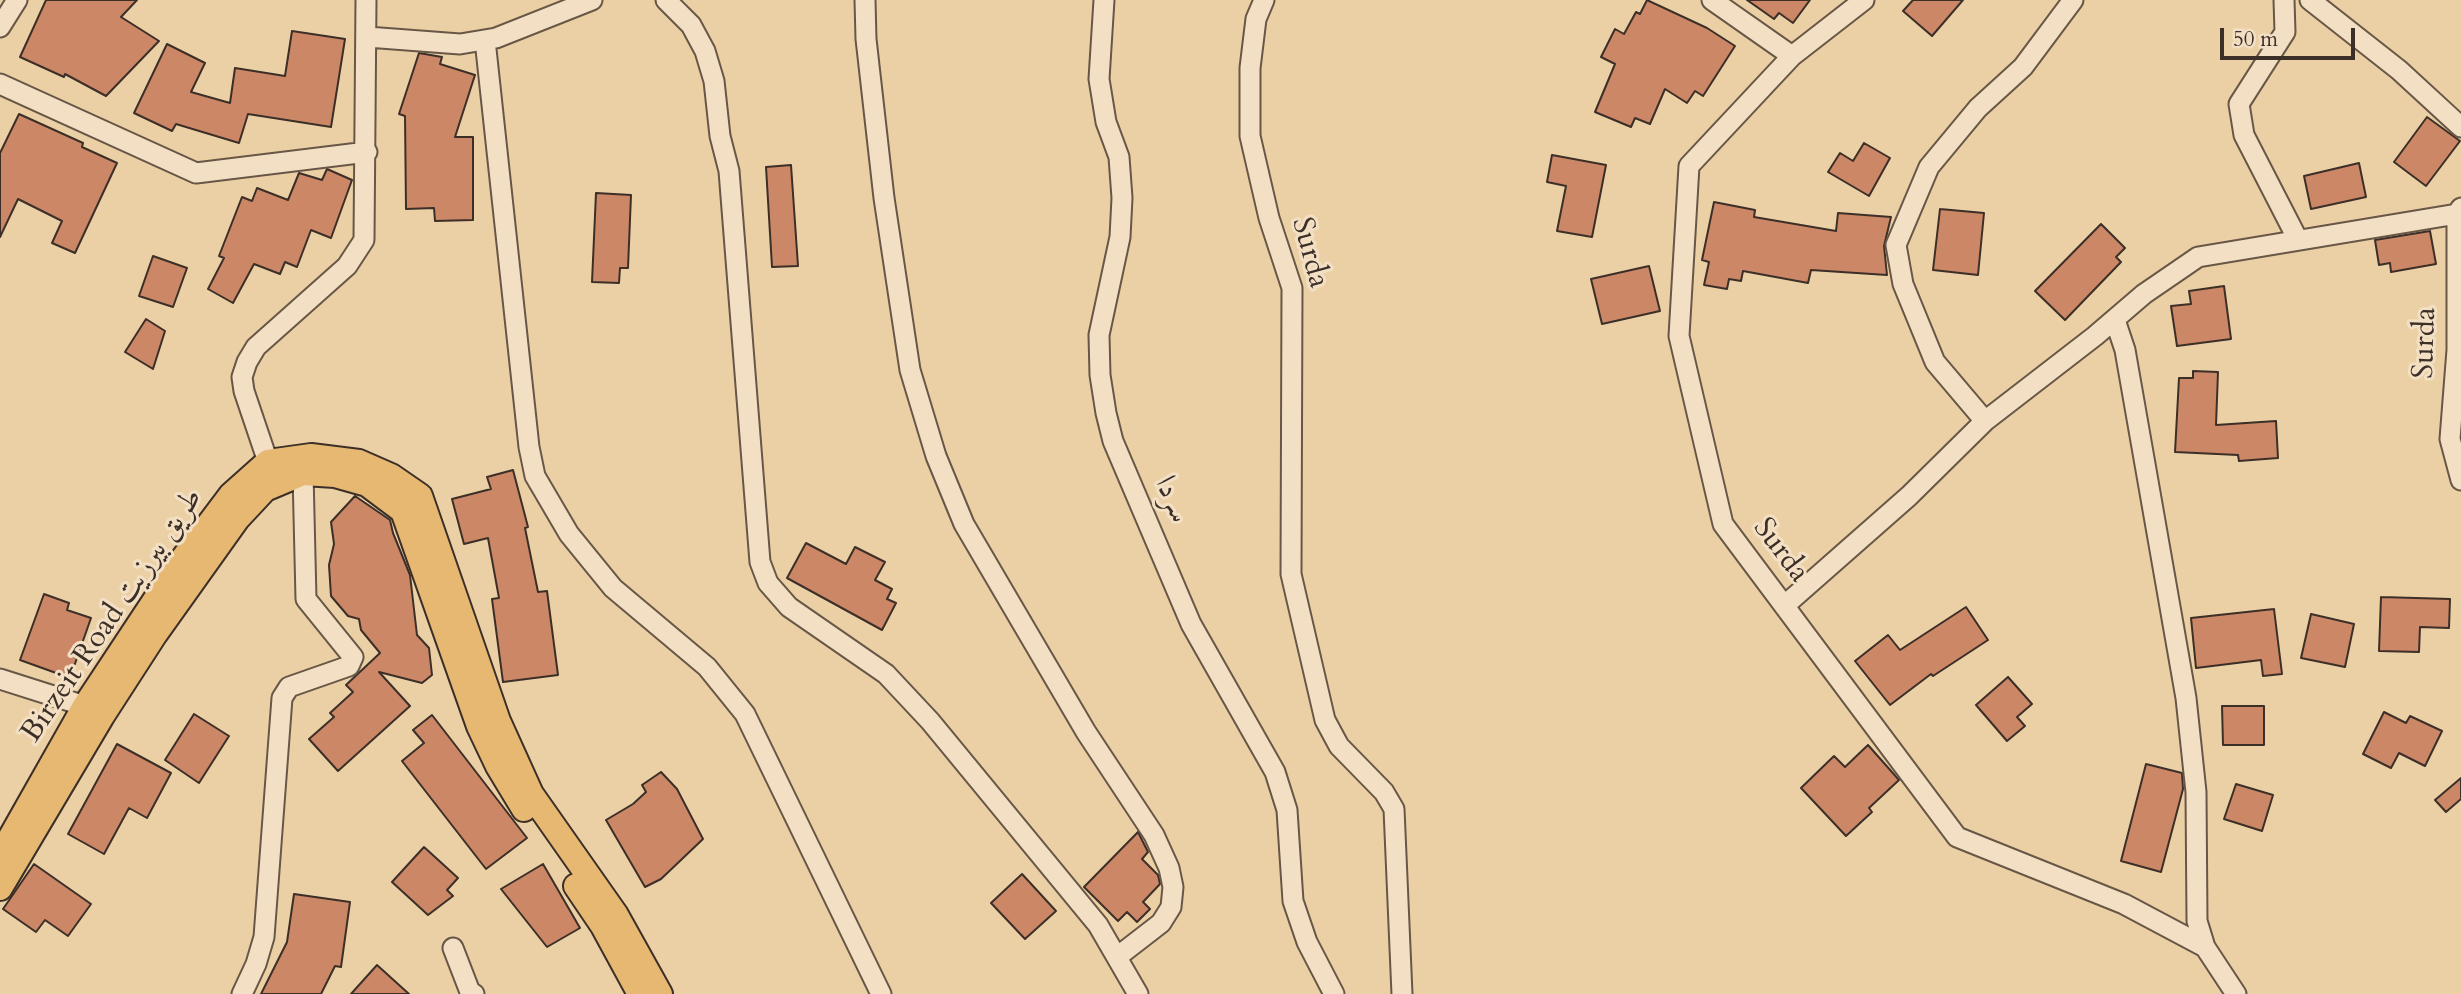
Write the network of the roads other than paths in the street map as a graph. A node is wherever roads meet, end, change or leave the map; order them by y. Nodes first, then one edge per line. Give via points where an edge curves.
1 (17, 0) edge
2 (366, 0) edge
3 (592, 0) edge
4 (666, 0) edge
5 (866, 0) edge
6 (1104, 0) edge
7 (1264, 0) edge
8 (1712, 0) edge
9 (1864, 0) edge
10 (2073, 0) edge
11 (2284, 0) edge
12 (2310, 0) edge
13 (0, 27) edge
14 (367, 37) junction
15 (485, 40) junction
16 (1792, 55) junction
17 (0, 84) edge
18 (2461, 127) edge
19 (367, 152) junction
20 (2459, 211) edge
21 (2298, 240) junction
22 (2115, 320) junction
23 (1985, 421) junction
24 (272, 473) junction
25 (303, 473) junction
26 (2461, 480) edge
27 (1784, 607) junction
28 (0, 679) edge
29 (85, 706) junction
30 (0, 856) edge
31 (0, 888) edge
32 (609, 920) junction
33 (2205, 947) junction
34 (453, 948) dead end
35 (1117, 957) junction
36 (242, 994) edge
37 (474, 994) edge
38 (640, 994) edge
39 (660, 994) edge
40 (881, 994) edge
41 (1138, 994) edge
42 (1334, 994) edge
43 (1402, 994) edge
44 (2236, 994) edge

1 - 13 street
2 - 14 street
3 - 15 street
4 - 35 street via 691,25 714,81 729,171 760,562 768,583 789,607 886,674 930,721 1098,925
5 - 35 street via 882,185 910,370 936,456 964,524 1086,732 1154,835 1169,868 1171,906 1161,923
6 - 42 street, سردا via 1099,79 1106,122 1119,157 1122,198 1120,237 1099,335 1106,413 1113,441 1191,624 1275,772 1287,810 1293,901 1307,942
7 - 43 street, Surda via 1256,19 1250,68 1250,136 1269,218 1292,288 1291,574 1325,720 1339,746 1384,792 1394,809
8 - 16 street
9 - 16 street, Surda
10 - 23 street via 2023,67 1978,108 1929,167 1896,245 1903,284 1935,362
11 - 21 street via 2285,32 2239,104 2244,135
12 - 18 street via 2399,70
14 - 15 street via 460,44
14 - 19 street
15 - 40 street via 535,476 569,534 613,588 707,667 745,714
16 - 27 street, Surda via 1689,166 1679,336 1723,524
17 - 19 street via 196,173
19 - 24 street via 364,240 347,266 256,347 242,377
20 - 21 street
20 - 26 street, Surda via 2458,350 2450,439
21 - 22 street via 2198,257
22 - 23 street
22 - 33 street via 2186,698 2196,792 2197,921
23 - 27 street
24 - 25 main road
24 - 29 main road, Birzeit Road طريق بيرزيت via 231,495
24 - 31 main road via 265,489 237,519 155,634
24 - 32 main road via 311,456 359,462 420,496 498,722 526,782
25 - 32 main road via 367,484 403,511 458,669 498,766 515,797
25 - 36 street via 306,600 353,657 349,666 289,687 282,698 264,937
27 - 33 street, Surda via 1957,836 2124,904
28 - 29 street
29 - 30 main road, Birzeit Road طريق بيرزيت
32 - 38 main road
32 - 39 main road
33 - 44 street, Surda
34 - 37 street
35 - 41 street

